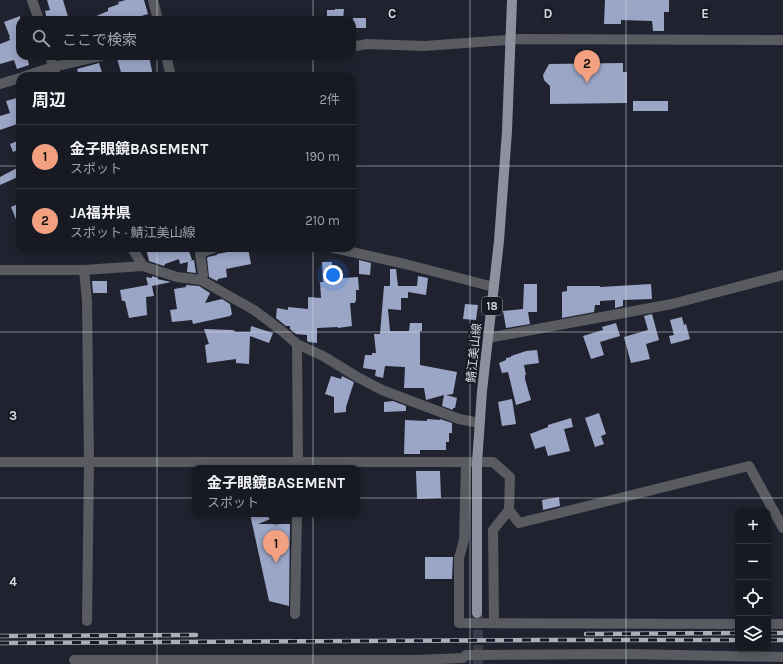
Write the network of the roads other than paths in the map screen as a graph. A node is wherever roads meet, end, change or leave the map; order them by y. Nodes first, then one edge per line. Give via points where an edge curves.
1 (32, 0) edge
2 (153, 0) edge
3 (512, 0) edge
4 (38, 16) edge
5 (157, 16) edge
6 (512, 39) junction
7 (783, 40) edge
8 (356, 46) edge
9 (51, 60) edge
10 (89, 60) edge
11 (167, 60) edge
12 (54, 72) edge
13 (170, 72) edge
14 (16, 79) edge
15 (0, 84) edge
16 (134, 252) edge
17 (202, 252) edge
18 (352, 252) edge
19 (143, 266) junction
20 (0, 270) edge
21 (84, 270) junction
22 (783, 275) edge
23 (201, 280) junction
24 (494, 287) junction
25 (488, 338) junction
26 (297, 344) junction
27 (480, 423) junction
28 (0, 462) edge
29 (89, 462) junction
30 (477, 462) junction
31 (466, 463) junction
32 (298, 465) edge
33 (509, 510) junction
34 (298, 517) edge
35 (783, 528) edge
36 (478, 613) tunnel mouth
37 (295, 614) dead end
38 (87, 621) dead end
39 (494, 623) junction
40 (735, 624) edge
41 (771, 624) edge
42 (783, 624) edge
43 (783, 657) edge
44 (627, 659) edge
45 (74, 660) dead end
46 (494, 660) edge
47 (463, 661) edge
48 (254, 662) edge
49 (325, 662) edge
50 (391, 662) edge

1 - 4 street
2 - 5 street
3 - 6 main road, 鯖江美山線 / 18
6 - 7 street
6 - 8 street via 424,46
6 - 24 main road, 鯖江美山線 / 18
9 - 12 street
10 - 12 street
11 - 13 street
14 - 15 street
16 - 19 street
17 - 23 street via 200,253 203,275
18 - 24 street
19 - 21 street
19 - 23 street via 177,277
20 - 21 street
21 - 29 street via 87,301
22 - 25 street via 672,304
23 - 26 street via 254,310
24 - 25 main road, 鯖江美山線 / 18
25 - 27 main road, 鯖江美山線 / 18
26 - 27 street via 382,390 458,419
26 - 32 street
27 - 30 main road, 鯖江美山線 / 18
28 - 29 street
29 - 32 street
29 - 38 street
30 - 31 street
30 - 33 street via 493,462 510,477
30 - 36 main road, 鯖江美山線 / 18
31 - 32 street
31 - 39 street via 464,540 459,558 459,623
33 - 35 street via 519,523 749,466
33 - 39 street via 492,530
34 - 37 street
39 - 40 street
41 - 42 street
43 - 44 street
44 - 46 street
45 - 48 street
46 - 47 street via 466,655
47 - 50 street
48 - 49 street
49 - 50 street

